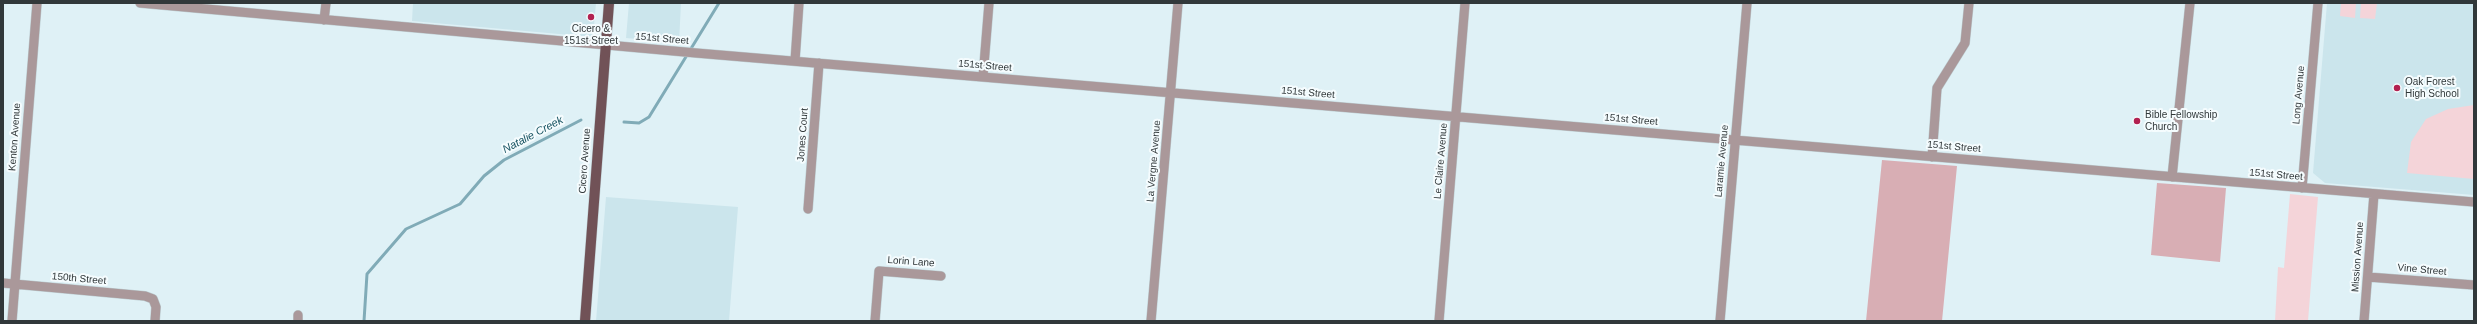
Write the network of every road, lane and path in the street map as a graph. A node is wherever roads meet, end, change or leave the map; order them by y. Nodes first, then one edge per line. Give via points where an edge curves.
1 (37, 3) edge
2 (140, 3) edge
3 (326, 3) edge
4 (609, 3) edge
5 (799, 3) edge
6 (989, 3) edge
7 (1178, 3) edge
8 (1465, 3) edge
9 (1747, 3) edge
10 (1969, 3) edge
11 (2190, 3) edge
12 (2318, 3) edge
13 (324, 20) junction
14 (606, 45) junction
15 (795, 61) junction
16 (819, 63) junction
17 (983, 77) junction
18 (1171, 92) junction
19 (1456, 116) junction
20 (1734, 140) junction
21 (1932, 157) junction
22 (2172, 177) junction
23 (2302, 188) junction
24 (2374, 194) junction
25 (2474, 202) edge
26 (808, 210) dead end
27 (941, 276) dead end
28 (2368, 277) junction
29 (3, 284) edge
30 (15, 285) junction
31 (2474, 285) edge
32 (12, 321) edge
33 (155, 321) edge
34 (585, 321) edge
35 (875, 321) edge
36 (1151, 321) edge
37 (1440, 321) edge
38 (1720, 321) edge
39 (2364, 321) edge

1 - 30 street, Kenton Avenue
2 - 13 street, 151st Street
3 - 13 street
4 - 14 main road, Cicero Avenue
5 - 15 street
6 - 17 street
7 - 18 street, La Vergne Avenue
8 - 19 street, Le Claire Avenue
9 - 20 street, Laramie Avenue
10 - 21 street via 1965,43 1937,88
11 - 22 street
12 - 23 street, Long Avenue
13 - 14 street, 151st Street
14 - 15 street, 151st Street
14 - 34 main road, Cicero Avenue
15 - 16 street, 151st Street
16 - 17 street, 151st Street
16 - 26 street, Jones Court
17 - 18 street, 151st Street
18 - 19 street, 151st Street
18 - 36 street, La Vergne Avenue
19 - 20 street, 151st Street
19 - 37 street, Le Claire Avenue
20 - 21 street, 151st Street
20 - 38 street, Laramie Avenue
21 - 22 street, 151st Street
22 - 23 street, 151st Street
23 - 24 street, 151st Street
24 - 25 street, 151st Street
24 - 28 street, Mission Avenue
27 - 35 street, Lorin Lane via 879,271
28 - 31 street, Vine Street
28 - 39 street, Mission Avenue
29 - 30 street, 150th Street
30 - 32 street, Kenton Avenue
30 - 33 street, 150th Street via 145,296 153,300 156,307

